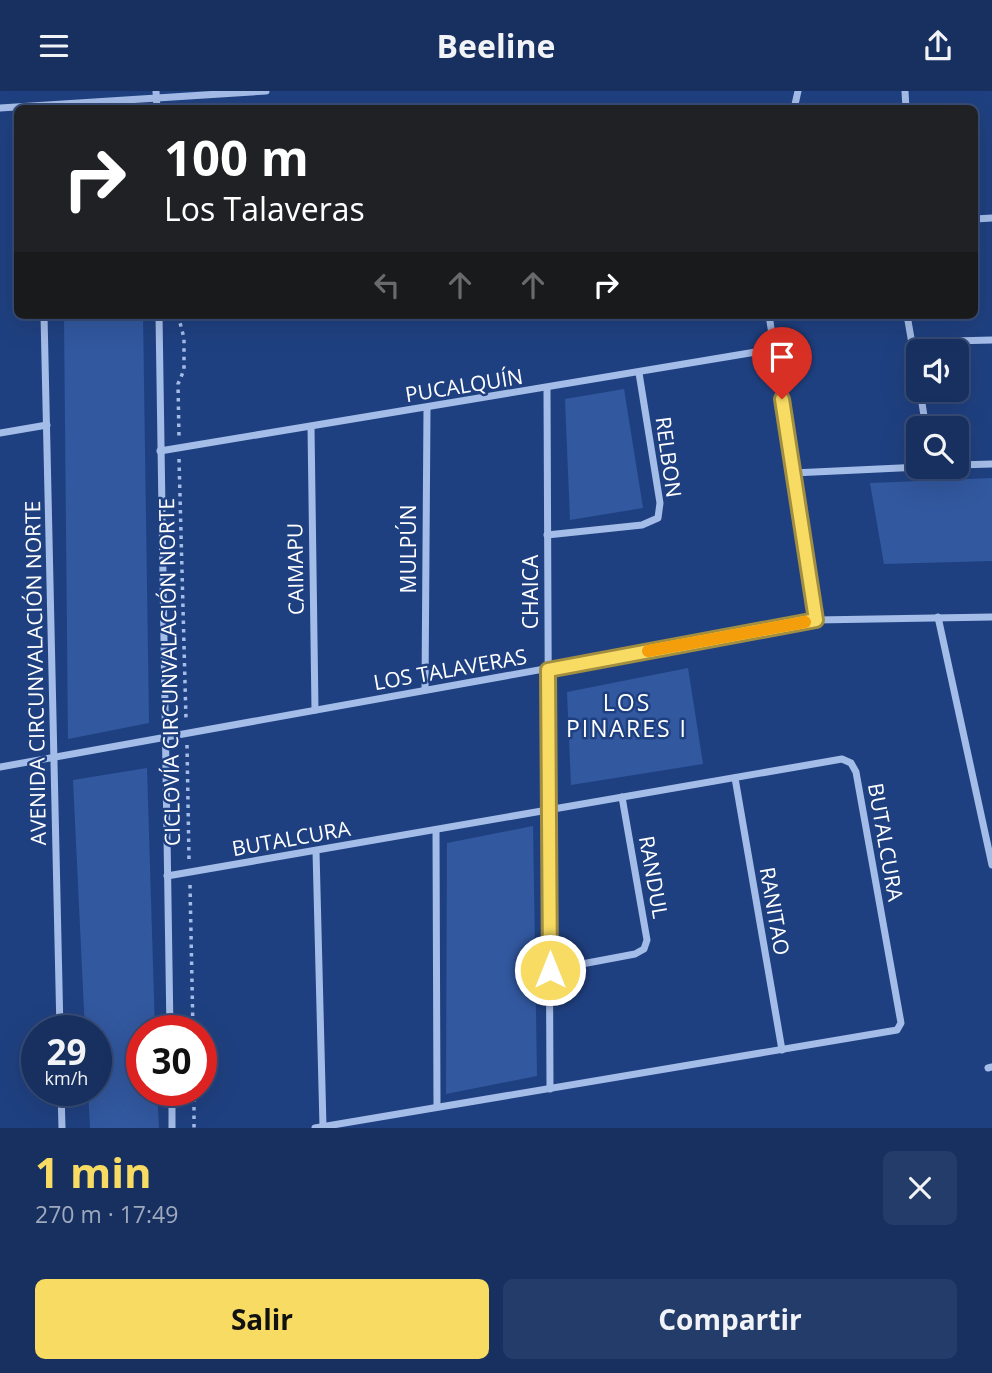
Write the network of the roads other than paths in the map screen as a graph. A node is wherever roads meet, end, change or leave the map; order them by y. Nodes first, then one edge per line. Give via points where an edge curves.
1 (266, 91) edge
2 (157, 95) edge
3 (60, 105) edge
4 (44, 319) edge
5 (159, 319) edge
6 (770, 319) edge
7 (908, 319) edge
8 (911, 339) edge
9 (992, 340) edge
10 (969, 341) edge
11 (774, 349) junction
12 (639, 373) junction
13 (547, 389) junction
14 (427, 409) junction
15 (47, 425) junction
16 (311, 427) junction
17 (0, 433) edge
18 (160, 451) junction
19 (992, 464) edge
20 (969, 465) edge
21 (906, 468) edge
22 (793, 473) junction
23 (547, 535) junction
24 (938, 617) junction
25 (992, 617) edge
26 (816, 620) junction
27 (548, 670) junction
28 (425, 690) junction
29 (315, 710) junction
30 (164, 736) junction
31 (54, 757) junction
32 (0, 767) edge
33 (735, 778) junction
34 (622, 797) junction
35 (549, 810) junction
36 (436, 830) junction
37 (316, 851) junction
38 (992, 865) edge
39 (167, 876) junction
40 (550, 970) junction
41 (60, 1015) edge
42 (170, 1015) edge
43 (782, 1049) junction
44 (550, 1089) junction
45 (61, 1106) edge
46 (172, 1106) edge
47 (437, 1107) junction
48 (319, 1127) edge
49 (62, 1128) edge
50 (172, 1128) edge

1 - 2 street
2 - 3 street
4 - 15 street, AVENIDA CIRCUNVALACIÓN NORTE
5 - 18 street
6 - 11 street
7 - 8 street
9 - 10 street
11 - 12 street, PUCALQUÍN
11 - 22 street
12 - 13 street, PUCALQUÍN
12 - 23 street, RELBON via 660,503 658,518 642,525
13 - 14 street, PUCALQUÍN
13 - 23 street, CHAICA
14 - 16 street, PUCALQUÍN
14 - 28 street, MULPÚN
15 - 17 street
15 - 31 street, AVENIDA CIRCUNVALACIÓN NORTE
16 - 18 street, PUCALQUÍN
16 - 29 street, CAIMAPU
18 - 30 street
19 - 20 street
21 - 22 street
22 - 26 street
23 - 27 street, CHAICA
24 - 25 street, LOS TALAVERAS
24 - 26 street, LOS TALAVERAS
24 - 38 street
26 - 27 street, LOS TALAVERAS
27 - 28 street, LOS TALAVERAS
27 - 35 street, CHAICA
28 - 29 street, LOS TALAVERAS
29 - 30 street, LOS TALAVERAS
30 - 31 street, LOS TALAVERAS
30 - 39 street
31 - 32 street, LOS TALAVERAS
31 - 41 street, AVENIDA CIRCUNVALACIÓN NORTE
33 - 34 street, BUTALCURA
33 - 43 street, RANITAO
33 - 43 street, BUTALCURA via 842,759 851,764 901,1023 897,1030
34 - 35 street, BUTALCURA
34 - 40 street, RANDUL via 647,940 644,949
35 - 36 street, BUTALCURA
35 - 40 street, CHAICA
36 - 37 street, BUTALCURA
36 - 47 street
37 - 39 street, BUTALCURA
37 - 48 street
39 - 42 street
40 - 44 street, CHAICA
43 - 44 street, BUTALCURA
44 - 47 street, BUTALCURA
45 - 49 street
46 - 50 street
47 - 48 street, BUTALCURA

